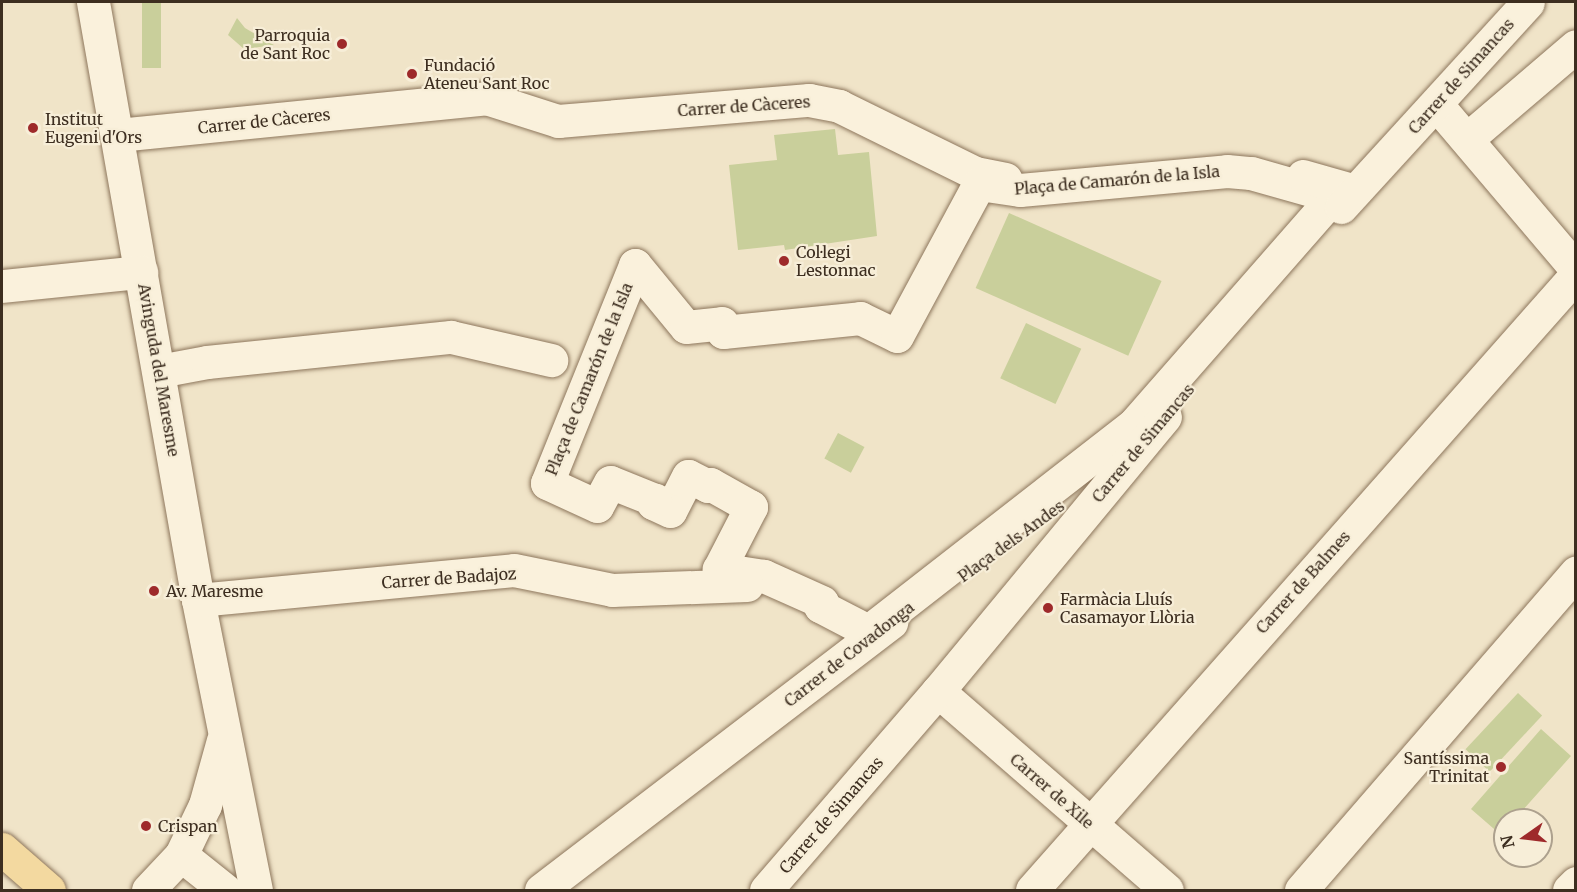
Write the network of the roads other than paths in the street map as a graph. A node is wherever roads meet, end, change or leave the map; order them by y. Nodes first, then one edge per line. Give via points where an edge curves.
1 (93, 2) edge
2 (1528, 2) edge
3 (1575, 46) edge
4 (1437, 105) junction
5 (118, 135) junction
6 (1467, 139) junction
7 (1355, 191) junction
8 (1325, 206) joint
9 (1575, 269) edge
10 (141, 272) junction
11 (1575, 275) edge
12 (2, 286) edge
13 (551, 360) dead end
14 (159, 371) junction
15 (1159, 423) junction
16 (1575, 572) edge
17 (198, 600) junction
18 (865, 642) junction
19 (938, 691) junction
20 (830, 707) dead end
21 (861, 735) dead end
22 (224, 738) junction
23 (1090, 824) junction
24 (2, 849) edge
25 (181, 855) junction
26 (1575, 883) edge
27 (49, 891) edge
28 (147, 891) edge
29 (225, 891) edge
30 (256, 891) edge
31 (541, 891) edge
32 (766, 891) edge
33 (1032, 891) edge
34 (1167, 891) edge
35 (1301, 891) edge
36 (1569, 891) edge

1 - 5 street, Avinguda del Maresme
2 - 4 street, Carrer de Simancas
3 - 6 street
4 - 6 street
4 - 7 street, Carrer de Simancas
5 - 7 street, Carrer de Càceres via 486,98 558,121 809,100 839,106 975,173 997,179 1233,160
5 - 10 street, Avinguda del Maresme
6 - 9 street
7 - 15 street, Carrer de Simancas
8 - 8 street, Plaça de Camarón de la Isla via 1133,425 868,631 820,606 822,602 764,576 719,569 751,507 710,484 688,476 670,511 653,503 655,500 610,482 597,506 547,483 635,266 686,327 722,323 723,332 860,318 897,336 979,184 1020,190 1227,171 1251,173 1318,192
10 - 12 street
10 - 14 street, Avinguda del Maresme
11 - 23 street, Carrer de Balmes
13 - 14 street via 451,337 207,362
14 - 17 street, Avinguda del Maresme
15 - 18 street, Carrer de Covadonga
15 - 19 street, Carrer de Simancas
16 - 35 street
17 - 18 street, Carrer de Badajoz via 514,570 612,590 745,584 843,628
17 - 22 street, Avinguda del Maresme
18 - 31 street, Carrer de Covadonga
19 - 23 street, Carrer de Xile
19 - 32 street, Carrer de Simancas
20 - 21 street, Plaça dels Andes via 814,691 1056,503 1073,499 1078,504 1078,518 876,749
22 - 25 street, Avinguda del Maresme via 206,806
22 - 30 street, Avinguda del Maresme via 247,832
23 - 33 street, Carrer de Balmes
23 - 34 street, Carrer de Xile
24 - 27 main road
25 - 28 street, Avinguda del Maresme
25 - 29 street
26 - 36 street

